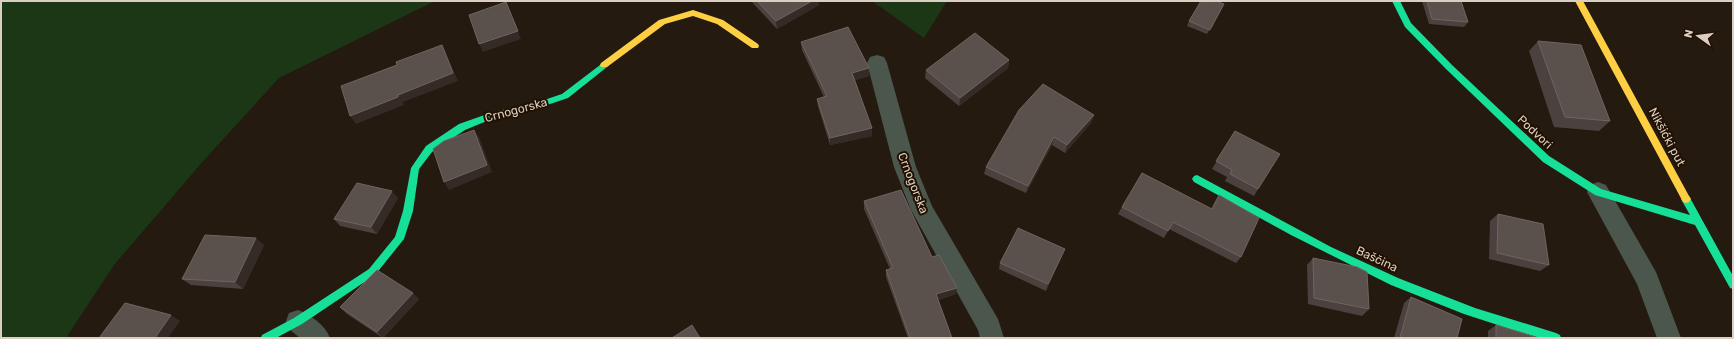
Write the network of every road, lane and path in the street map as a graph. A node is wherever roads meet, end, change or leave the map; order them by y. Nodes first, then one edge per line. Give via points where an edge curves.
1 (1396, 1) edge
2 (1579, 1) edge
3 (755, 46) dead end
4 (877, 63) dead end
5 (1197, 179) dead end
6 (1598, 192) junction
7 (1699, 222) junction
8 (1733, 286) edge
9 (298, 321) junction
10 (266, 338) edge
11 (318, 338) edge
12 (992, 338) edge
13 (1556, 338) edge
14 (1669, 338) edge

1 - 6 street, Podvori via 1408,25 1507,123 1546,159
2 - 7 street, Nikšićki put
3 - 9 street, Crnogorska via 720,22 693,13 662,22 565,96 535,106 493,115 462,127 428,148 415,168 408,211 400,238 372,272
4 - 12 street, Crnogorska via 905,167 922,210 989,327
5 - 13 street, Baščina via 1276,224 1453,306
6 - 7 street, Podvori
6 - 14 street via 1648,280
7 - 8 street, Nikšićki put
9 - 10 street, Crnogorska
9 - 11 street

